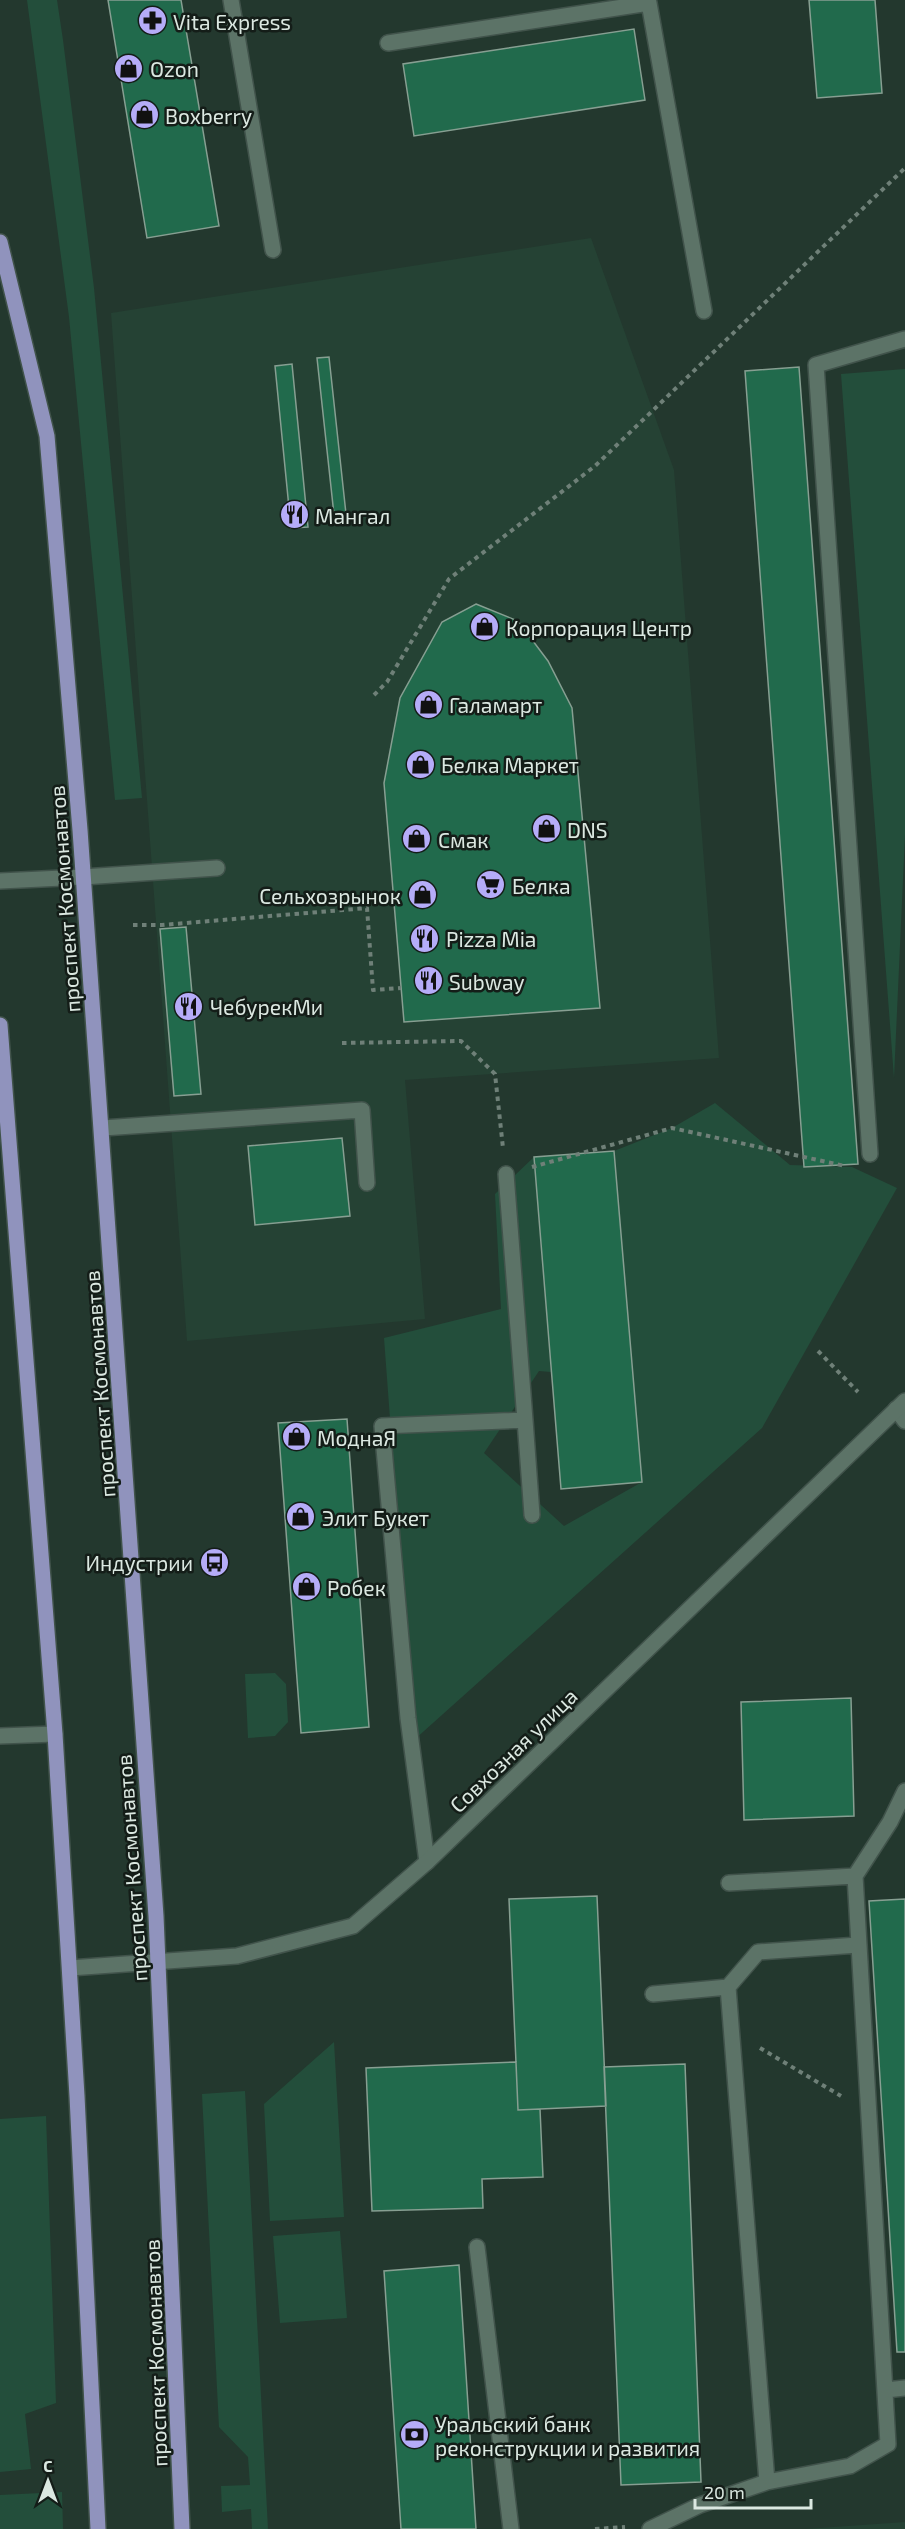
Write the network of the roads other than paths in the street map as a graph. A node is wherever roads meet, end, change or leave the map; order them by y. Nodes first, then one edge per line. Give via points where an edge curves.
1 (231, 0) edge
2 (388, 43) dead end
3 (0, 242) edge
4 (273, 250) dead end
5 (704, 311) dead end
6 (905, 339) edge
7 (217, 868) dead end
8 (83, 877) junction
9 (0, 881) edge
10 (0, 1025) edge
11 (102, 1128) junction
12 (870, 1154) road end
13 (506, 1174) road end
14 (367, 1183) dead end
15 (902, 1410) edge
16 (525, 1420) junction
17 (532, 1515) dead end
18 (56, 1734) junction
19 (0, 1736) edge
20 (905, 1791) edge
21 (428, 1862) junction
22 (855, 1876) junction
23 (729, 1883) dead end
24 (858, 1945) junction
25 (158, 1962) junction
26 (70, 1968) junction
27 (728, 1987) junction
28 (653, 1994) dead end
29 (477, 2247) dead end
30 (905, 2388) edge
31 (886, 2390) junction
32 (768, 2482) junction
33 (98, 2529) edge
34 (182, 2529) edge
35 (511, 2529) edge
36 (650, 2529) edge

1 - 4 street
2 - 5 street via 649,3
3 - 8 main road, проспект Космонавтов via 47,436
6 - 12 street via 816,365
7 - 8 street
8 - 9 street
8 - 11 main road, проспект Космонавтов
10 - 18 main road
11 - 14 street via 362,1110
11 - 25 main road, проспект Космонавтов
13 - 16 street
15 - 21 street, Совхозная улица
16 - 17 street
16 - 21 street via 382,1426 408,1718
18 - 19 street
18 - 26 main road
20 - 22 street
21 - 25 street, Совхозная улица via 353,1926 237,1956
22 - 23 street
22 - 24 street
24 - 27 street via 758,1952
24 - 31 street
25 - 26 street, Совхозная улица
25 - 34 main road, проспект Космонавтов
26 - 33 main road
27 - 28 street
27 - 32 street
29 - 35 street
30 - 31 street
31 - 32 street via 888,2444 850,2466
32 - 36 street via 700,2505

